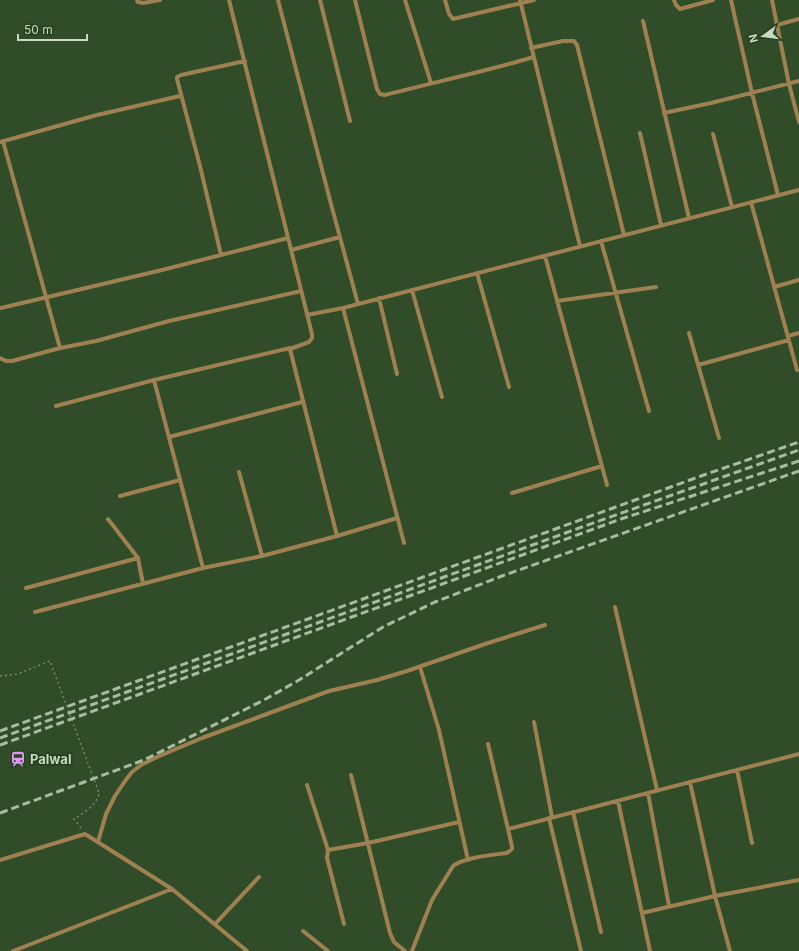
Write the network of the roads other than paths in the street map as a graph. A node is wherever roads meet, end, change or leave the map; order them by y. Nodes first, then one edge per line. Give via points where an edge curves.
1 (137, 0) edge
2 (160, 0) edge
3 (230, 0) edge
4 (278, 0) edge
5 (320, 0) edge
6 (355, 0) edge
7 (405, 0) edge
8 (445, 0) edge
9 (534, 0) edge
10 (674, 0) edge
11 (713, 0) edge
12 (731, 0) edge
13 (772, 0) edge
14 (520, 2) edge
15 (799, 19) edge
16 (643, 21) dead end
17 (777, 25) junction
18 (531, 48) junction
19 (533, 57) junction
20 (245, 61) junction
21 (799, 81) edge
22 (431, 83) junction
23 (789, 84) junction
24 (752, 93) junction
25 (180, 96) junction
26 (664, 113) junction
27 (350, 121) dead end
28 (799, 122) edge
29 (640, 133) dead end
30 (713, 134) dead end
31 (1, 142) edge
32 (799, 190) edge
33 (778, 195) junction
34 (751, 202) junction
35 (732, 207) junction
36 (689, 218) junction
37 (661, 225) junction
38 (624, 235) junction
39 (340, 237) junction
40 (288, 238) junction
41 (601, 241) junction
42 (580, 246) junction
43 (291, 250) junction
44 (221, 255) junction
45 (545, 256) junction
46 (477, 273) junction
47 (799, 280) edge
48 (656, 287) dead end
49 (774, 287) junction
50 (412, 290) junction
51 (301, 291) junction
52 (615, 292) junction
53 (45, 297) junction
54 (379, 298) junction
55 (557, 301) junction
56 (358, 304) junction
57 (1, 308) edge
58 (343, 308) junction
59 (307, 315) junction
60 (689, 333) dead end
61 (799, 333) edge
62 (788, 338) junction
63 (60, 348) junction
64 (290, 348) junction
65 (0, 358) edge
66 (698, 365) junction
67 (797, 370) dead end
68 (397, 374) dead end
69 (154, 380) junction
70 (509, 387) dead end
71 (442, 397) dead end
72 (302, 402) junction
73 (56, 406) dead end
74 (649, 411) dead end
75 (169, 437) junction
76 (719, 438) dead end
77 (602, 466) junction
78 (239, 472) dead end
79 (180, 480) junction
80 (607, 485) dead end
81 (512, 493) dead end
82 (120, 496) dead end
83 (397, 518) junction
84 (108, 519) dead end
85 (337, 536) junction
86 (404, 543) dead end
87 (262, 556) junction
88 (138, 558) junction
89 (203, 568) junction
90 (143, 584) junction
91 (26, 588) dead end
92 (615, 607) dead end
93 (35, 612) dead end
94 (545, 626) dead end
95 (420, 667) junction
96 (534, 722) dead end
97 (488, 744) dead end
98 (799, 754) edge
99 (737, 770) junction
100 (351, 776) dead end
101 (690, 782) junction
102 (307, 785) dead end
103 (657, 790) junction
104 (648, 793) junction
105 (618, 801) junction
106 (572, 812) junction
107 (551, 818) junction
108 (459, 822) junction
109 (508, 829) junction
110 (98, 842) junction
111 (368, 843) junction
112 (752, 843) dead end
113 (328, 850) junction
114 (0, 860) edge
115 (468, 860) junction
116 (259, 877) dead end
117 (799, 880) edge
118 (172, 889) junction
119 (715, 896) junction
120 (669, 906) junction
121 (642, 913) junction
122 (215, 924) junction
123 (344, 924) dead end
124 (303, 931) dead end
125 (600, 932) dead end
126 (13, 951) edge
127 (247, 951) edge
128 (328, 951) edge
129 (405, 951) edge
130 (412, 951) edge
131 (581, 951) edge
132 (650, 951) edge
133 (730, 951) edge

1 - 2 street via 143,3
3 - 20 street
4 - 39 street
5 - 27 street
6 - 22 street via 380,94 385,95
7 - 22 street
8 - 14 street via 449,14 453,18
9 - 14 street
10 - 11 street via 680,9
12 - 24 street
13 - 17 street
14 - 18 street
15 - 17 street
16 - 26 street
17 - 23 street
18 - 19 street
18 - 38 street via 570,40 577,45
19 - 22 street
19 - 42 street
20 - 25 street via 177,77
20 - 40 street
21 - 23 street
23 - 24 street
23 - 28 street
24 - 26 street
24 - 33 street
25 - 31 street via 98,115
25 - 44 street
26 - 36 street
29 - 37 street
30 - 35 street
31 - 53 street
32 - 33 street
33 - 34 street
34 - 35 street
34 - 49 street
35 - 36 street
36 - 37 street
37 - 38 street
38 - 41 street
39 - 43 street
39 - 56 street
40 - 43 street
40 - 44 street
41 - 42 street
41 - 52 street
42 - 45 street
43 - 51 street
44 - 53 street
45 - 46 street
45 - 55 street
46 - 50 street
46 - 70 street
47 - 49 street
48 - 52 street
49 - 62 street
50 - 54 street
50 - 71 street
51 - 59 street
51 - 63 street
52 - 55 street
52 - 74 street
53 - 57 street
53 - 63 street
54 - 56 street
54 - 68 street
55 - 77 street
56 - 58 street
58 - 59 street
58 - 83 street
59 - 64 street via 312,338 309,342
60 - 66 street
61 - 62 street
62 - 66 street
62 - 67 street
63 - 65 street via 6,362
64 - 69 street
64 - 72 street
66 - 76 street
69 - 73 street
69 - 75 street
72 - 75 street
72 - 85 street
75 - 79 street
77 - 80 street
77 - 81 street
78 - 87 street
79 - 82 street
79 - 89 street
83 - 85 street
83 - 86 street
84 - 88 street
85 - 87 street
87 - 89 street
88 - 90 street
88 - 91 street
89 - 90 street
90 - 93 street
92 - 103 street
94 - 95 street
95 - 108 street via 439,730
95 - 110 street via 329,691 202,738 141,765 132,772 115,796 106,814
96 - 107 street
97 - 109 street
98 - 99 street
99 - 101 street
99 - 112 street
100 - 111 street
101 - 103 street
101 - 119 street
102 - 113 street
103 - 104 street
104 - 105 street
104 - 120 street
105 - 106 street
105 - 121 street
106 - 107 street
106 - 125 street
107 - 109 street
107 - 131 street
108 - 111 street
108 - 115 street
109 - 115 street via 512,846 510,851
110 - 114 street via 86,834
110 - 118 street
111 - 113 street
111 - 129 street via 392,939
113 - 123 street via 327,858
115 - 130 street via 453,866 432,900
116 - 122 street
117 - 119 street
118 - 122 street
118 - 126 street
119 - 120 street
119 - 133 street
120 - 121 street
121 - 132 street
122 - 127 street
124 - 128 street

